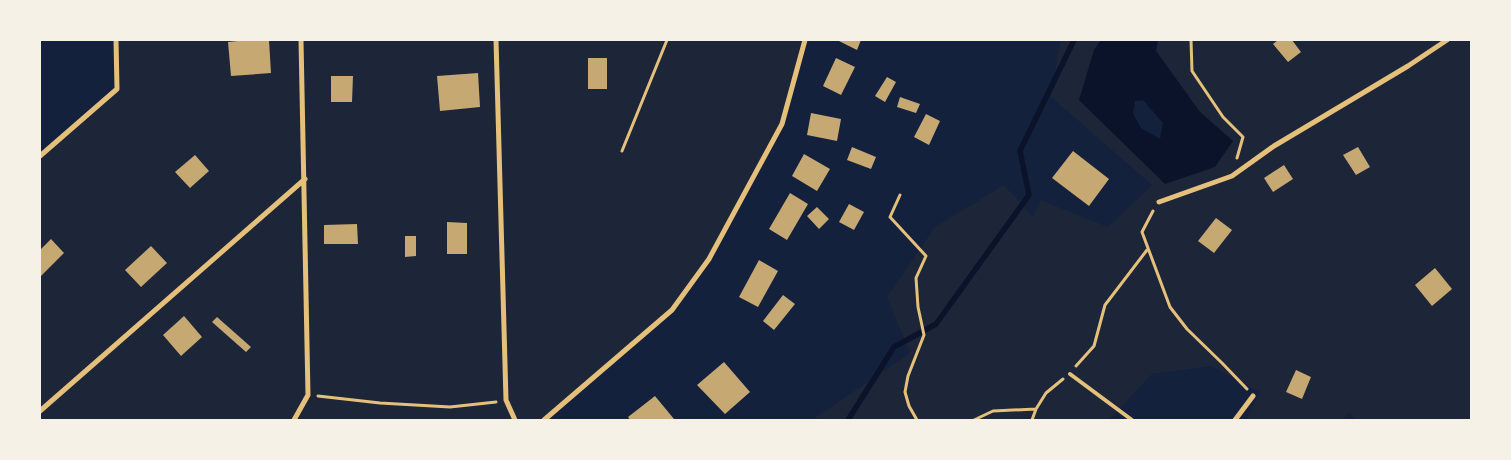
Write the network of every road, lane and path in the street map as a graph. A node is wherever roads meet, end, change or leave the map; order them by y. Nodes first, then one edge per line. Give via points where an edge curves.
1 (116, 40) edge
2 (301, 40) edge
3 (496, 40) edge
4 (666, 40) edge
5 (805, 40) edge
6 (1191, 40) edge
7 (1447, 40) edge
8 (622, 151) dead end
9 (40, 156) edge
10 (1232, 176) junction
11 (305, 179) junction
12 (900, 195) dead end
13 (1159, 202) joint
14 (1147, 250) junction
15 (1070, 374) junction
16 (308, 395) junction
17 (1253, 396) joint
18 (506, 400) junction
19 (1036, 409) junction
20 (40, 411) edge
21 (294, 420) edge
22 (515, 420) edge
23 (544, 420) edge
24 (917, 420) edge
25 (974, 420) edge
26 (1032, 420) edge
27 (1132, 420) edge
28 (1235, 420) edge

1 - 9 street via 116,89
2 - 11 street
3 - 18 street
4 - 8 path
5 - 23 street via 782,124 710,259 672,310
6 - 10 path via 1192,71 1224,117 1243,137
7 - 10 street via 1274,146
10 - 13 street
11 - 16 street
11 - 20 street
12 - 24 path via 890,217 926,256 916,278 924,335 905,392 908,406
13 - 14 path via 1142,232
14 - 15 path via 1105,305 1094,346
14 - 17 path via 1170,307 1187,330
15 - 19 path via 1046,393
15 - 27 lane
16 - 18 path via 450,407
16 - 21 street
17 - 28 street
18 - 22 street
19 - 25 path via 993,411
19 - 26 path

